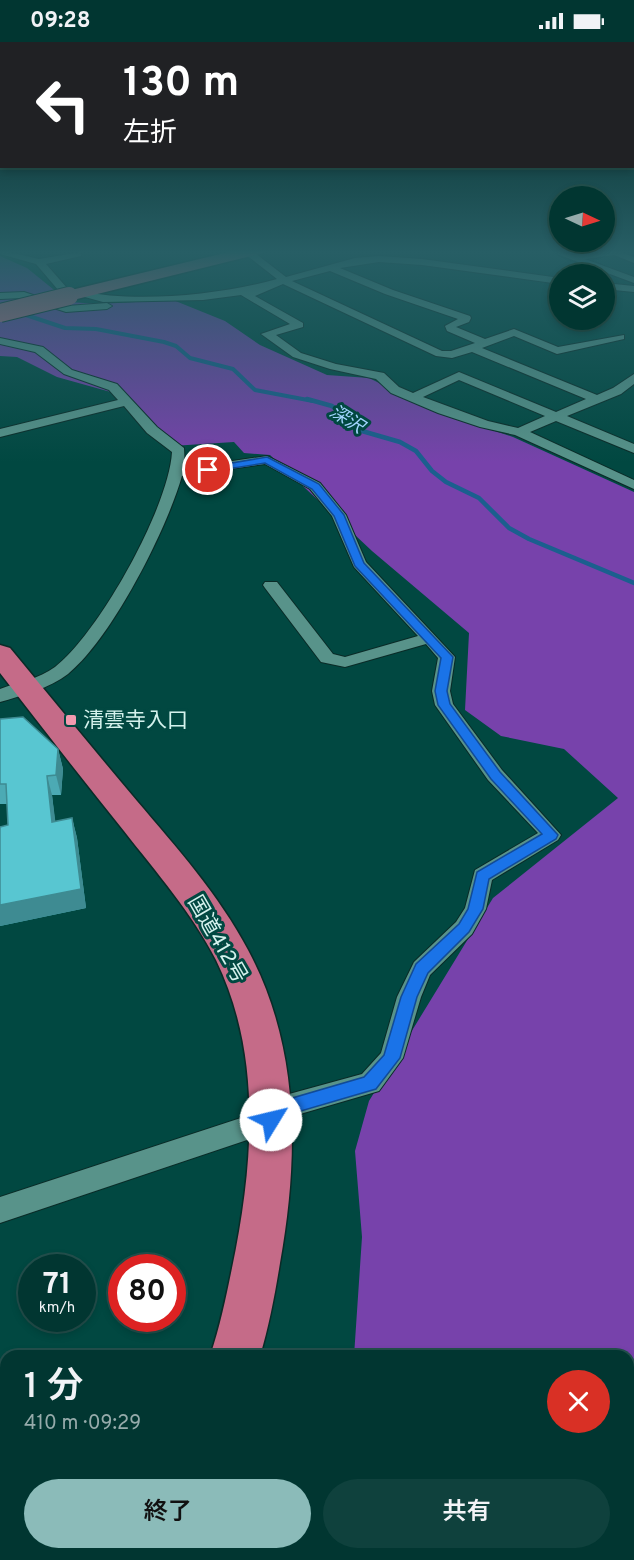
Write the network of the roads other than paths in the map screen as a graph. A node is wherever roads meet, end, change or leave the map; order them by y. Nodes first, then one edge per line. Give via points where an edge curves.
1 (292, 321) edge
2 (370, 321) edge
3 (463, 321) edge
4 (620, 336) dead end
5 (0, 341) edge
6 (485, 343) junction
7 (473, 348) junction
8 (634, 378) edge
9 (414, 397) junction
10 (598, 400) junction
11 (127, 402) junction
12 (559, 416) junction
13 (519, 432) junction
14 (0, 433) edge
15 (634, 448) edge
16 (178, 472) junction
17 (634, 484) edge
18 (271, 585) dead end
19 (429, 638) junction
20 (0, 654) edge
21 (13, 692) edge
22 (271, 1116) junction
23 (0, 1210) edge
24 (237, 1350) edge

1 - 9 street via 299,325 267,334 297,355 380,376 394,390
2 - 7 street via 440,354 452,356
3 - 6 street via 450,326 451,329
4 - 6 street via 557,351 514,332
5 - 11 street via 39,349 68,372 113,387
6 - 7 street
7 - 10 street
8 - 10 street
9 - 12 street via 459,376
9 - 13 street via 441,410
10 - 12 street
11 - 14 street
11 - 16 street via 152,430 179,451
12 - 13 street
12 - 15 street
13 - 17 street
16 - 19 street via 267,460 315,486 339,515 359,564
16 - 21 street via 154,528 82,652 60,672
18 - 19 street via 327,658 345,662
19 - 22 street via 447,657 441,691 444,705 495,775 551,835 482,876 475,909 464,928 422,969 409,997 391,1058 370,1083
20 - 21 highway, 国道412号
21 - 22 highway, 国道412号 via 187,887 235,961 255,1010 268,1071
22 - 23 street
22 - 24 highway, 国道412号 via 273,1148 264,1228

